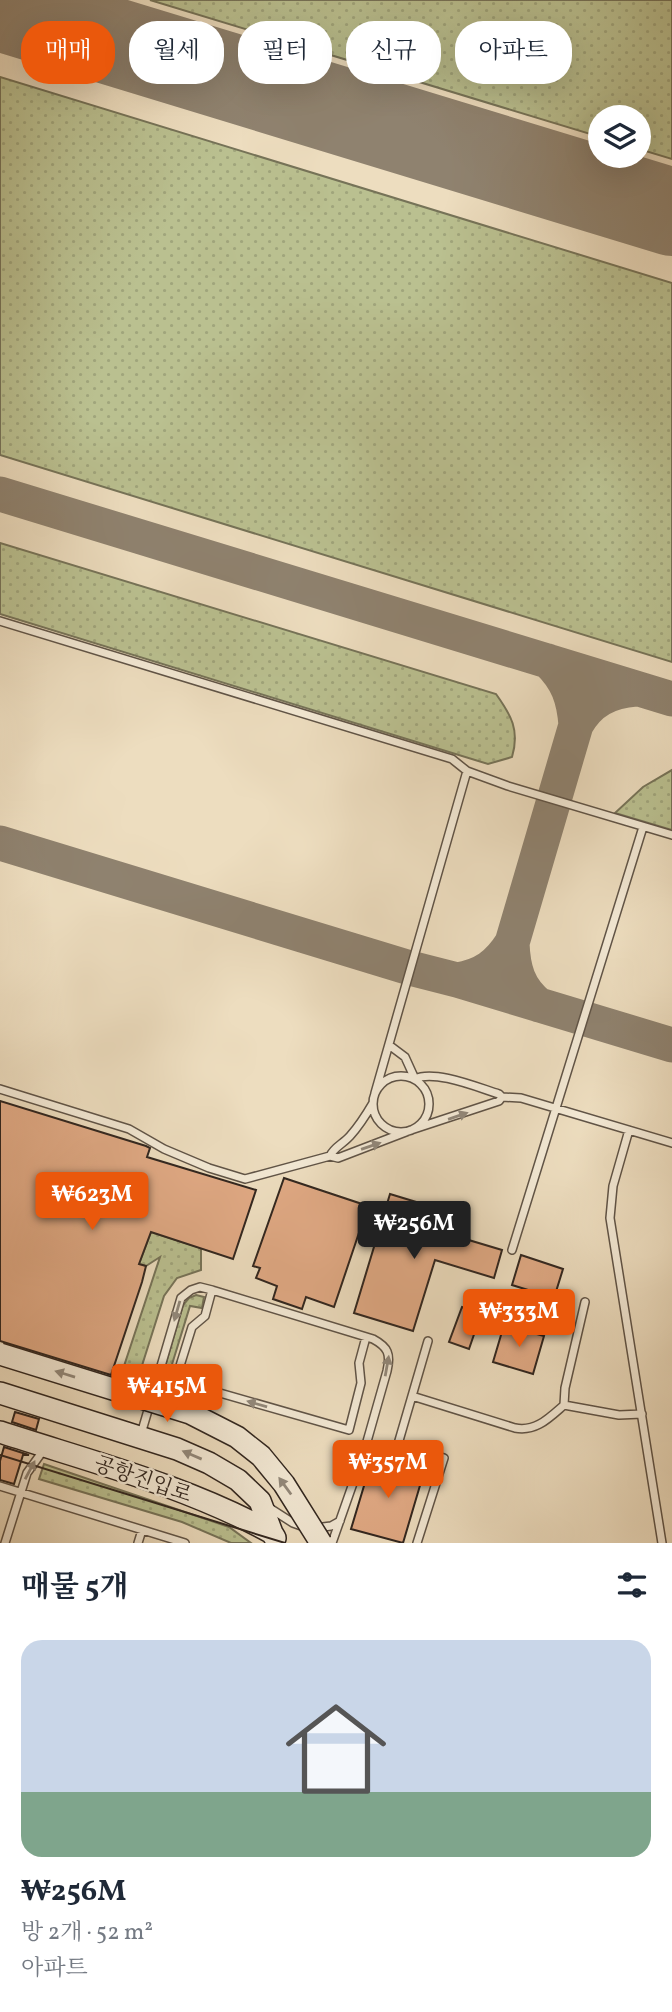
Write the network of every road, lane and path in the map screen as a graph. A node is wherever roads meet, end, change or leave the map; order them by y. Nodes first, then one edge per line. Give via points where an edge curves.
1 (0, 621) edge
2 (467, 771) junction
3 (643, 827) junction
4 (672, 835) edge
5 (389, 1045) junction
6 (415, 1079) junction
7 (0, 1090) edge
8 (375, 1093) junction
9 (502, 1097) junction
10 (373, 1102) junction
11 (556, 1109) junction
12 (411, 1130) junction
13 (629, 1130) junction
14 (672, 1143) edge
15 (330, 1156) junction
16 (512, 1250) dead end
17 (212, 1290) junction
18 (585, 1302) dead end
19 (366, 1337) junction
20 (428, 1341) dead end
21 (0, 1354) edge
22 (0, 1393) edge
23 (412, 1396) junction
24 (565, 1405) junction
25 (642, 1415) junction
26 (0, 1432) edge
27 (140, 1438) junction
28 (46, 1447) junction
29 (0, 1486) edge
30 (20, 1492) junction
31 (260, 1501) junction
32 (341, 1520) junction
33 (142, 1530) junction
34 (275, 1538) edge
35 (5, 1543) edge
36 (138, 1543) edge
37 (185, 1543) edge
38 (321, 1543) edge
39 (332, 1543) edge
40 (417, 1543) edge
41 (663, 1543) edge

1 - 2 lane via 452,759
2 - 3 lane
2 - 5 lane
3 - 4 lane
3 - 11 lane
5 - 6 lane via 405,1057
5 - 8 lane
6 - 8 lane via 396,1076
6 - 9 lane via 433,1076
6 - 12 lane via 430,1102 425,1119
7 - 15 lane via 129,1129 164,1149 245,1179
8 - 10 lane
9 - 11 lane
12 -> 9 lane
10 - 12 lane via 385,1127
10 - 15 lane via 362,1123
11 - 13 lane
11 - 16 lane
15 -> 12 lane via 338,1158
13 - 14 lane
13 - 25 lane via 613,1186 610,1218
17 - 19 lane
19 -> 17 lane via 349,1430 192,1385 180,1377 179,1369 192,1327 205,1316
17 -> 27 lane via 200,1287 181,1297
18 - 24 lane
32 -> 19 lane via 390,1359 383,1344
20 - 23 lane
38 -> 21 main road, bridge via 284,1484 261,1456 237,1437 190,1413
22 - 27 main road
23 - 24 lane via 523,1430 544,1423
23 - 40 lane via 398,1444 444,1458
24 - 25 lane
25 - 41 lane
26 - 28 main road, 공항진입로
31 -> 27 main road via 209,1462
30 -> 28 lane via 30,1466
28 - 34 main road, 공항진입로 via 190,1494 232,1511
29 - 30 lane
30 - 33 lane
30 - 35 lane
31 - 32 lane via 306,1527 321,1528
31 - 34 main road
32 - 39 lane
33 - 36 lane
33 - 37 lane

